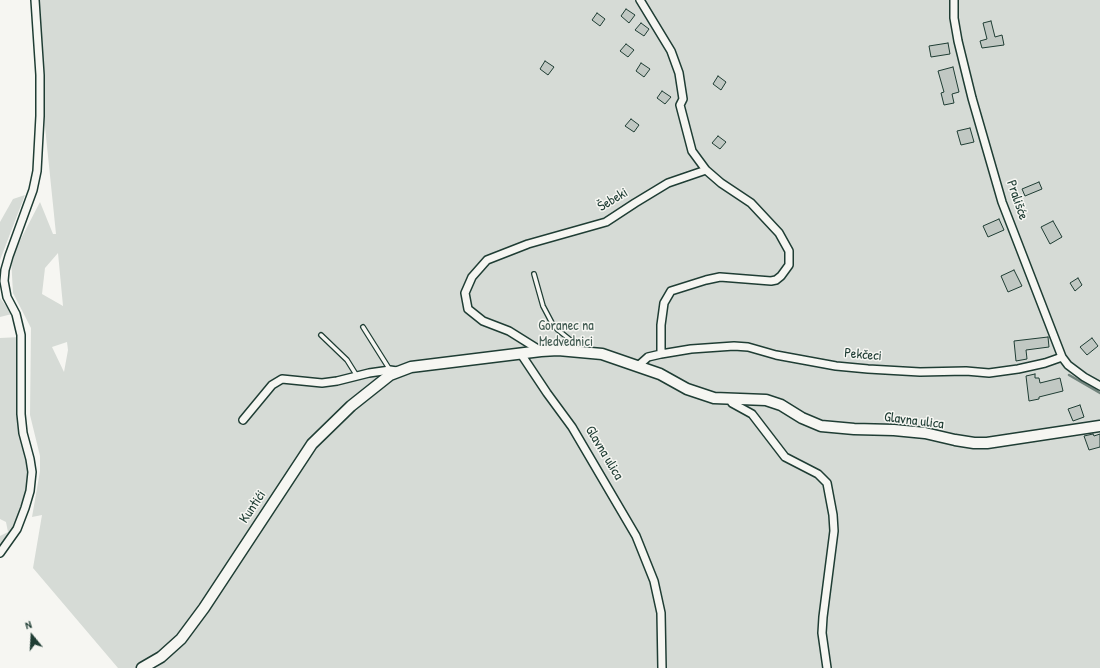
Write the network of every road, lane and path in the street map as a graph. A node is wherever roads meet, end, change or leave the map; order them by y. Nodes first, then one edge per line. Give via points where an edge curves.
1 (34, 0) edge
2 (640, 0) edge
3 (954, 0) edge
4 (706, 170) junction
5 (534, 274) dead end
6 (363, 327) dead end
7 (321, 335) dead end
8 (541, 351) junction
9 (577, 352) junction
10 (521, 354) junction
11 (661, 354) junction
12 (1062, 357) junction
13 (638, 366) junction
14 (395, 371) junction
15 (356, 376) junction
16 (1100, 386) edge
17 (730, 399) junction
18 (243, 420) dead end
19 (1100, 426) edge
20 (0, 552) edge
21 (142, 668) edge
22 (662, 668) edge
23 (827, 668) edge

1 - 20 street via 40,75 37,171 33,190 9,256 4,281 21,334 21,414 32,472 30,491 17,529
2 - 4 street via 671,50 679,73 683,99 680,105 692,151
3 - 12 street, Prališće via 958,41 1002,202
4 - 8 street, Šebeki via 668,183 606,222 528,244 488,260 472,277 465,293 468,309 483,321 509,331
4 - 11 street via 751,203 779,233 790,251 789,265 776,280 720,277 671,291 664,303
5 - 9 lane via 543,306 552,323 572,342
6 - 14 lane
7 - 15 lane via 348,360
8 - 9 street, Glavna ulica
8 - 10 street, Kuntići
9 - 13 street, Glavna ulica via 602,354
10 - 14 street, Kuntići
10 - 22 street, Glavna ulica via 572,426 636,536 654,581 661,613
11 - 12 street, Pekčeci via 734,346 836,366 920,372 989,372 1018,369
11 - 13 street, Pekčeci via 648,357
12 - 16 street, Prališće via 1068,365
13 - 17 street, Glavna ulica via 693,391 714,398
14 - 15 street, Kuntići
14 - 21 street, Kuntići via 351,406 312,444 181,639 161,657
15 - 18 street, Kuntići via 322,383 278,380
17 - 19 street, Glavna ulica via 766,400 821,426 925,433 974,443
17 - 23 street, Glavna ulica via 732,403 752,414 785,457 818,474 827,483 834,531 822,633

